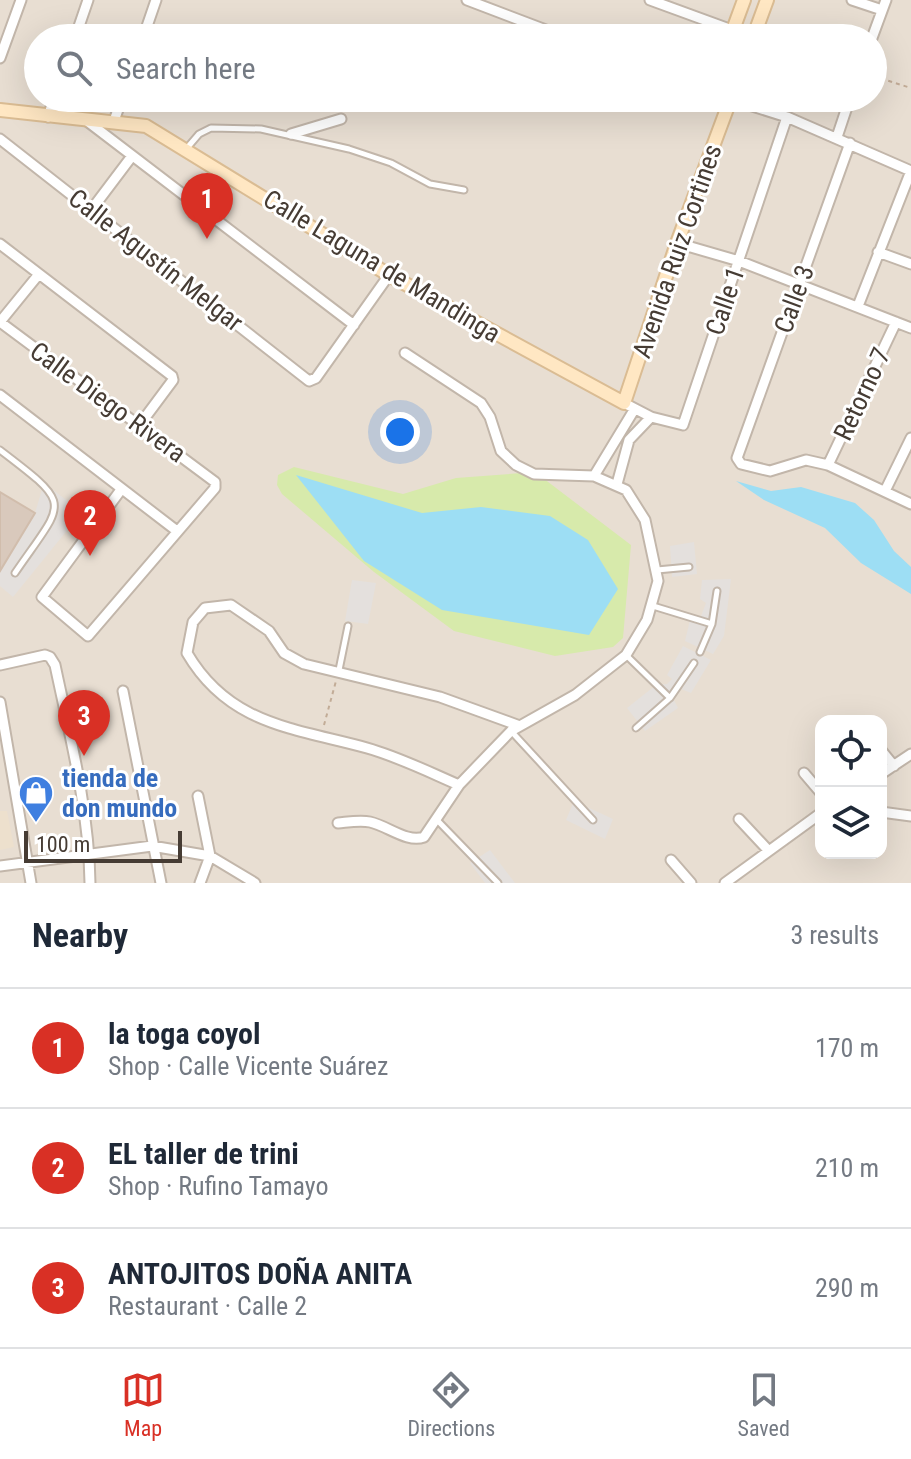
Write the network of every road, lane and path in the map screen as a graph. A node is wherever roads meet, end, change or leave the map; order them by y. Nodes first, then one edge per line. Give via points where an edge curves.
1 (21, 0) edge
2 (88, 0) edge
3 (156, 0) edge
4 (467, 0) edge
5 (650, 0) edge
6 (744, 0) edge
7 (767, 0) edge
8 (852, 0) edge
9 (884, 5) edge
10 (80, 24) edge
11 (148, 24) edge
12 (530, 24) edge
13 (706, 24) edge
14 (735, 24) edge
15 (759, 24) edge
16 (877, 24) edge
17 (0, 58) edge
18 (887, 80) edge
19 (911, 88) edge
20 (0, 110) edge
21 (50, 112) edge
22 (117, 112) edge
23 (724, 112) edge
24 (772, 112) edge
25 (845, 112) edge
26 (48, 117) junction
27 (787, 117) junction
28 (341, 119) dead end
29 (87, 120) junction
30 (114, 121) junction
31 (291, 134) junction
32 (837, 137) junction
33 (0, 139) edge
34 (850, 143) junction
35 (187, 148) junction
36 (132, 156) junction
37 (911, 171) edge
38 (464, 190) dead end
39 (92, 209) junction
40 (677, 243) junction
41 (0, 244) edge
42 (878, 252) junction
43 (739, 261) junction
44 (911, 264) edge
45 (39, 274) junction
46 (389, 275) junction
47 (800, 283) junction
48 (858, 306) junction
49 (0, 322) edge
50 (896, 322) junction
51 (354, 325) junction
52 (911, 328) edge
53 (405, 353) dead end
54 (0, 395) edge
55 (629, 406) junction
56 (651, 417) junction
57 (138, 427) junction
58 (618, 436) junction
59 (911, 438) edge
60 (629, 440) junction
61 (0, 450) edge
62 (828, 465) junction
63 (594, 476) junction
64 (617, 484) junction
65 (120, 491) junction
66 (885, 491) junction
67 (911, 504) edge
68 (177, 531) junction
69 (689, 567) dead end
70 (657, 570) junction
71 (15, 573) dead end
72 (717, 591) dead end
73 (653, 606) junction
74 (712, 624) junction
75 (348, 626) dead end
76 (700, 652) dead end
77 (626, 655) junction
78 (694, 663) dead end
79 (0, 665) edge
80 (339, 670) junction
81 (123, 691) dead end
82 (670, 698) junction
83 (0, 702) edge
84 (520, 726) junction
85 (636, 728) dead end
86 (511, 731) junction
87 (321, 738) junction
88 (911, 754) edge
89 (887, 757) edge
90 (894, 766) junction
91 (887, 770) edge
92 (804, 773) dead end
93 (459, 785) junction
94 (816, 787) edge
95 (198, 796) dead end
96 (887, 813) edge
97 (911, 816) edge
98 (815, 817) edge
99 (739, 819) dead end
100 (437, 820) junction
101 (593, 820) dead end
102 (338, 823) dead end
103 (152, 846) junction
104 (767, 849) junction
105 (90, 855) junction
106 (210, 856) junction
107 (671, 860) dead end
108 (27, 862) junction
109 (0, 866) edge
110 (738, 878) edge
111 (31, 883) edge
112 (90, 883) edge
113 (161, 883) edge
114 (200, 883) edge
115 (254, 883) edge
116 (498, 883) edge
117 (691, 883) edge
118 (725, 883) edge

1 - 17 street
2 - 10 street
3 - 11 street
4 - 12 street
5 - 13 street
6 - 14 street
7 - 15 street
8 - 9 street
9 - 16 street
18 - 19 path
20 - 26 street, Calle Laguna de Mandinga
21 - 26 street
22 - 30 street
23 - 40 street, Avenida Ruiz Cortines
24 - 27 street
25 - 32 street
26 - 29 street, Calle Laguna de Mandinga
27 - 32 street
27 - 43 street, Calle 1
28 - 31 street
29 - 30 street, Calle Laguna de Mandinga
29 - 36 street
30 - 35 street, Calle Laguna de Mandinga via 146,126
31 - 35 lane via 225,126 199,134
31 - 38 lane via 391,163 430,184
32 - 34 street
33 - 39 street, Calle Agustín Melgar
34 - 37 street
34 - 47 street, Calle 3
35 - 46 street, Calle Laguna de Mandinga
36 - 39 street
36 - 51 street
37 - 42 street
39 - 51 street, Calle Agustín Melgar via 311,381
40 - 43 street
40 - 55 street, Avenida Ruiz Cortines
41 - 45 street
42 - 44 street
42 - 48 street
43 - 47 street
43 - 56 street, Calle 1 via 683,425
45 - 49 street
45 - 57 street via 172,376
46 - 51 street
46 - 55 street, Calle Laguna de Mandinga
47 - 48 street
47 - 62 street, Calle 3 via 737,455 741,464 770,471 802,459
48 - 50 street
49 - 57 street, Calle Diego Rivera
50 - 52 street
50 - 62 street, Retorno 7
53 - 63 street via 481,403 501,451 516,465 534,474
54 - 65 street
55 - 56 street, Calle 1
55 - 58 street
56 - 60 street
57 - 68 street, Calle Diego Rivera via 215,482
58 - 60 street
58 - 63 street
59 - 66 street
60 - 64 street
61 - 71 lane via 48,488 57,502 55,515
62 - 66 street
63 - 64 street
64 - 70 street via 641,513
65 - 68 street
65 - 68 street via 42,597 88,636
66 - 67 street
69 - 70 lane
70 - 73 street
72 - 74 lane
73 - 74 lane
73 - 77 street
74 - 76 lane
75 - 80 lane
77 - 82 lane
77 - 84 street via 575,695
78 - 82 lane
79 - 105 street via 50,657 73,747
80 - 84 street via 440,697
80 - 87 path
80 - 87 street via 304,664 284,653 269,631 231,605 205,608 187,640 195,666 226,701
81 - 103 street
82 - 85 lane
83 - 108 street
84 - 86 street
86 - 93 street
86 - 101 lane
87 - 93 street via 366,748
88 - 90 street
89 - 90 street
90 - 91 street
92 - 94 street
93 - 100 street
95 - 106 street
96 - 97 street
98 - 104 street
99 - 104 street
100 - 102 street via 417,839 365,821
100 - 116 lane
103 - 105 street
103 - 106 street
103 - 113 street
104 - 110 street
105 - 108 street
105 - 112 street
106 - 114 street
106 - 115 street
107 - 117 street
108 - 109 street
108 - 111 street
110 - 118 street

